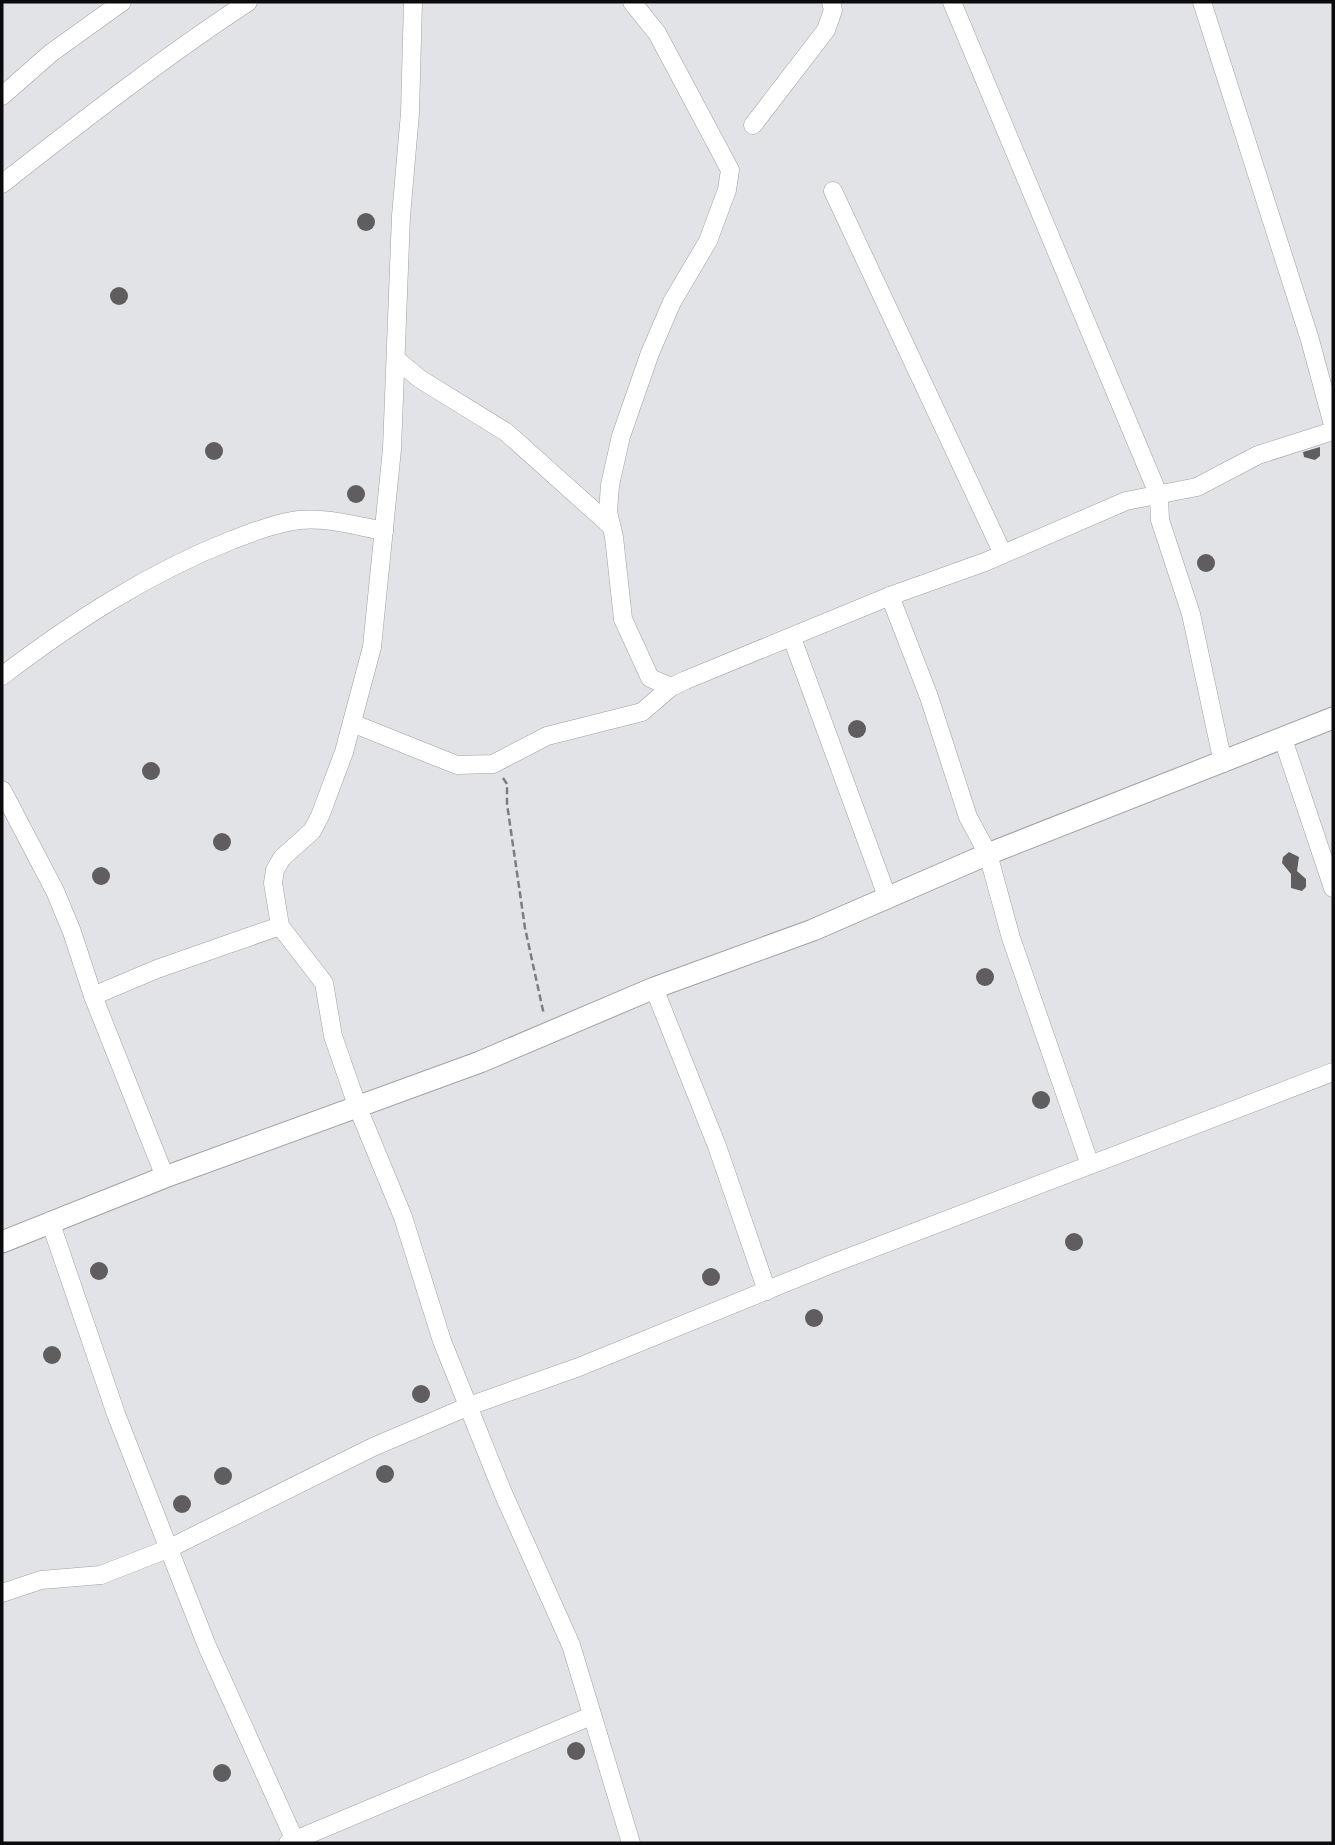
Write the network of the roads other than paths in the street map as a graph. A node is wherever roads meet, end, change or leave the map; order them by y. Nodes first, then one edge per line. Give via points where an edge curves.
1 (122, 2) edge
2 (248, 2) edge
3 (413, 2) edge
4 (632, 2) edge
5 (847, 2) edge
6 (953, 2) edge
7 (1202, 2) edge
8 (831, 10) edge
9 (2, 96) edge
10 (753, 125) dead end
11 (2, 184) edge
12 (833, 191) dead end
13 (397, 360) junction
14 (1333, 425) edge
15 (1333, 431) edge
16 (1159, 496) junction
17 (611, 526) junction
18 (384, 531) junction
19 (1003, 554) junction
20 (890, 596) junction
21 (792, 638) junction
22 (2, 676) edge
23 (671, 687) junction
24 (1333, 718) edge
25 (352, 723) junction
26 (1283, 739) junction
27 (1223, 762) junction
28 (2, 790) edge
29 (988, 854) junction
30 (1333, 888) edge
31 (888, 899) junction
32 (280, 926) junction
33 (654, 989) junction
34 (93, 996) junction
35 (1333, 1072) edge
36 (358, 1108) junction
37 (1090, 1165) junction
38 (165, 1177) junction
39 (50, 1221) junction
40 (2, 1242) edge
41 (768, 1291) junction
42 (469, 1406) junction
43 (170, 1548) junction
44 (2, 1593) edge
45 (591, 1716) junction
46 (293, 1842) edge
47 (631, 1843) edge

1 - 9 street via 51,53
2 - 11 street via 129,85
3 - 13 street
4 - 17 street via 657,33 730,170 708,241 671,302 621,436 610,485
5 - 8 street
6 - 16 street
7 - 14 street
8 - 10 street via 826,30
12 - 19 street
13 - 17 street via 506,432
13 - 18 street
15 - 16 street via 1258,455 1197,487
16 - 19 street via 1126,502
16 - 27 street via 1160,520 1191,614
17 - 23 street via 623,619 650,678
18 - 22 street via 317,519 261,529 139,583
18 - 25 street via 372,647
19 - 20 street
20 - 21 street
20 - 29 street via 968,817
21 - 23 street
21 - 31 street
23 - 25 street via 642,712 547,736 493,764 457,765
24 - 26 street
25 - 32 street via 312,831 275,870
26 - 27 street
26 - 30 street
27 - 29 street
28 - 34 street via 59,901
29 - 31 street
29 - 37 street via 1032,1001
31 - 33 street
32 - 34 street
32 - 36 street via 324,983 333,1036
33 - 36 street
33 - 41 street
34 - 38 street
35 - 37 street
36 - 38 street
36 - 42 street via 403,1217 442,1341
37 - 41 street
38 - 39 street
39 - 40 street
39 - 43 street via 116,1414
41 - 42 street
42 - 43 street via 373,1447
42 - 45 street via 571,1645
43 - 44 street via 101,1575 41,1580
43 - 46 street via 207,1646
45 - 46 street
45 - 47 street

